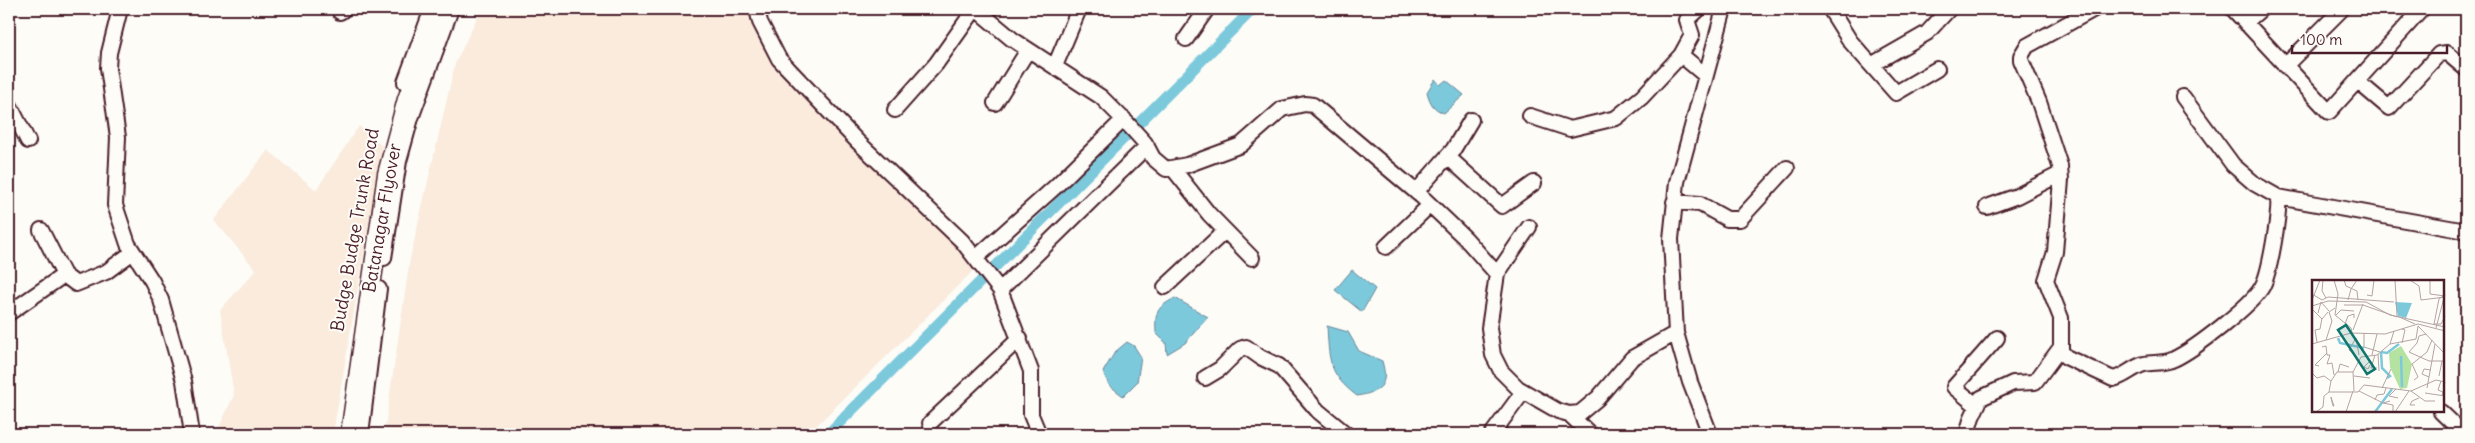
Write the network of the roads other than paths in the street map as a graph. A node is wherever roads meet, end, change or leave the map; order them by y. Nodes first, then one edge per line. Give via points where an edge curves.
1 (120, 9) edge
2 (432, 9) edge
3 (441, 9) edge
4 (451, 9) edge
5 (757, 9) edge
6 (976, 9) edge
7 (1080, 9) edge
8 (1207, 9) edge
9 (1699, 9) edge
10 (1724, 9) edge
11 (1830, 9) edge
12 (1949, 9) edge
13 (2094, 9) edge
14 (2233, 9) edge
15 (2261, 9) edge
16 (2422, 9) edge
17 (2341, 10) edge
18 (2245, 23) junction
19 (1186, 39) dead end
20 (1028, 50) junction
21 (1681, 55) junction
22 (1871, 65) junction
23 (1055, 66) junction
24 (2285, 66) junction
25 (2466, 68) edge
26 (1937, 69) dead end
27 (1705, 74) junction
28 (2357, 81) junction
29 (2183, 97) dead end
30 (995, 103) dead end
31 (9, 104) edge
32 (895, 110) dead end
33 (1530, 116) dead end
34 (1471, 120) dead end
35 (1125, 121) junction
36 (28, 141) dead end
37 (1146, 145) junction
38 (1448, 157) junction
39 (1787, 168) dead end
40 (1174, 170) junction
41 (2060, 174) junction
42 (1534, 183) dead end
43 (1416, 192) junction
44 (2278, 197) junction
45 (1674, 202) junction
46 (1430, 205) junction
47 (1987, 207) dead end
48 (1529, 227) dead end
49 (40, 230) dead end
50 (1225, 231) junction
51 (2466, 232) edge
52 (1386, 247) dead end
53 (133, 252) junction
54 (1252, 258) dead end
55 (978, 259) junction
56 (1497, 274) junction
57 (64, 276) junction
58 (1165, 287) dead end
59 (999, 288) junction
60 (9, 314) edge
61 (1676, 334) junction
62 (1020, 338) junction
63 (1997, 338) dead end
64 (2061, 347) junction
65 (1206, 378) dead end
66 (1523, 392) junction
67 (1976, 405) junction
68 (2442, 413) edge
69 (1569, 414) junction
70 (930, 423) dead end
71 (192, 434) edge
72 (344, 434) edge
73 (350, 434) edge
74 (361, 434) edge
75 (1039, 434) edge
76 (1346, 434) edge
77 (1492, 434) edge
78 (1590, 434) edge
79 (1710, 434) edge
80 (1967, 434) edge
81 (2464, 434) edge

1 - 53 street via 108,68 118,137 116,205 123,233
2 - 72 street, Budge Budge Trunk Road via 401,92 384,155 354,345
3 - 73 main road, Batanagar Flyover via 407,99 387,174
4 - 74 street, Budge Budge Trunk Road via 411,118 399,161 380,279
5 - 55 street via 779,60
6 - 20 street
6 - 32 street via 936,64
7 - 23 street
8 - 19 street
9 - 21 street via 1688,20 1692,36
10 - 27 street
11 - 22 street
12 - 22 street via 1927,33
13 - 41 street via 2027,46 2021,56 2058,158
14 - 18 street
15 - 18 street
16 - 28 street
17 - 24 street
18 - 24 street
20 - 23 street
20 - 30 street
21 - 27 street
21 - 33 street via 1642,97 1616,118 1570,129
22 - 26 street via 1896,94
23 - 35 street via 1101,97
24 - 28 street via 2329,112
25 - 28 street via 2447,53 2438,54 2390,108
27 - 45 street
29 - 44 street via 2233,165
31 - 36 street
34 - 38 street
35 - 37 street
35 - 55 street
37 - 40 street via 1161,166
37 - 59 street
38 - 42 street via 1502,206
38 - 43 street
39 - 45 street via 1740,219 1727,220 1700,204
40 - 43 street via 1241,145 1282,109 1305,104 1322,111
40 - 50 street
41 - 47 street
41 - 64 street via 2055,252 2046,280 2061,318
43 - 46 street
44 - 51 street
44 - 64 street via 2274,240 2264,285 2242,311 2181,355 2168,361 2142,365 2113,379 2066,357
45 - 61 street via 1671,239
46 - 52 street
46 - 56 street
48 - 56 street
49 - 57 street
50 - 54 street
50 - 58 street
53 - 57 street via 106,272 80,283
53 - 71 street via 161,300 184,381
55 - 59 street
56 - 66 street via 1489,328 1493,355 1501,371
57 - 60 street
59 - 62 street
61 - 69 street via 1632,358 1587,409
61 - 79 street
62 - 70 street
62 - 75 street via 1032,371 1031,414
63 - 67 street via 1954,387
64 - 67 street via 2035,382 2013,383 1985,396
65 - 76 street via 1246,347 1279,366 1318,411
66 - 69 street
66 - 77 street
67 - 80 street
68 - 81 street
69 - 78 street

